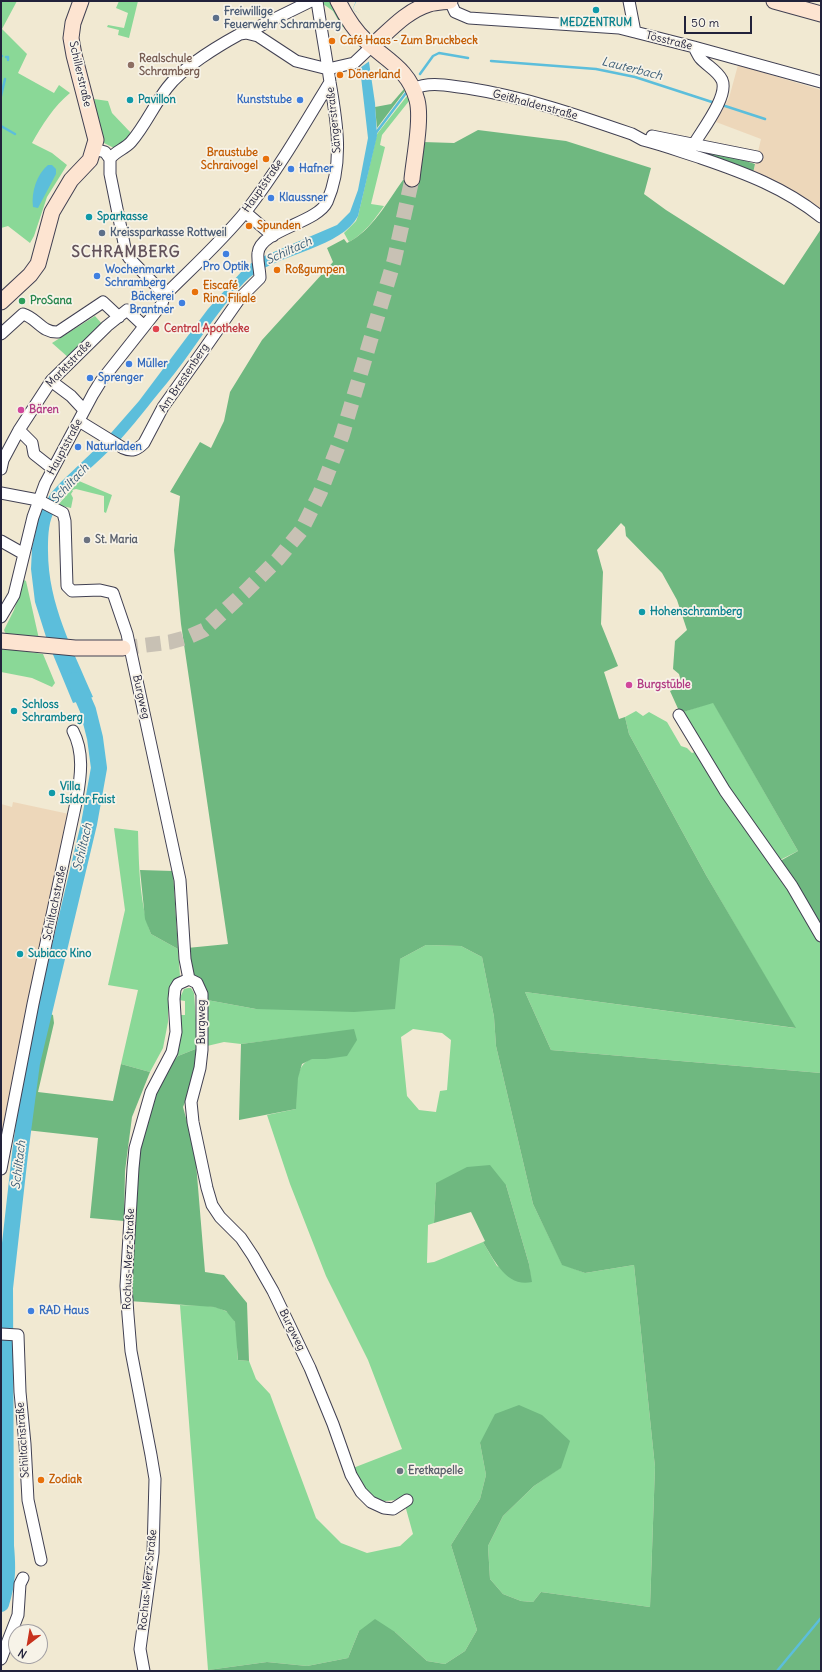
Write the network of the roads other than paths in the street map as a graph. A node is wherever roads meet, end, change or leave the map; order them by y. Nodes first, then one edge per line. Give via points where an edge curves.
1 (81, 1) edge
2 (311, 1) edge
3 (317, 1) edge
4 (338, 1) edge
5 (450, 1) edge
6 (629, 1) edge
7 (774, 1) edge
8 (415, 5) edge
9 (821, 14) edge
10 (635, 32) junction
11 (251, 34) junction
12 (369, 46) junction
13 (694, 47) junction
14 (328, 69) junction
15 (330, 82) junction
16 (821, 82) edge
17 (413, 89) junction
18 (632, 134) junction
19 (694, 144) junction
20 (94, 149) junction
21 (757, 157) dead end
22 (110, 159) junction
23 (412, 179) tunnel mouth
24 (245, 212) junction
25 (821, 217) edge
26 (273, 236) junction
27 (258, 253) joint
28 (164, 296) junction
29 (1, 302) edge
30 (118, 317) junction
31 (144, 326) junction
32 (1, 334) edge
33 (51, 381) junction
34 (84, 410) junction
35 (79, 420) junction
36 (19, 430) junction
37 (1, 468) edge
38 (53, 469) junction
39 (1, 493) edge
40 (41, 501) junction
41 (1, 541) edge
42 (24, 554) junction
43 (1, 616) edge
44 (1, 641) edge
45 (123, 648) tunnel mouth
46 (679, 715) dead end
47 (73, 731) dead end
48 (821, 936) edge
49 (189, 979) junction
50 (1, 1169) edge
51 (6, 1334) edge
52 (407, 1500) dead end
53 (41, 1560) dead end
54 (23, 1578) dead end
55 (1, 1659) edge
56 (144, 1671) edge

1 - 20 main road, Schillerstraße via 71,38 96,140
2 - 11 street via 258,27
3 - 14 street
4 - 12 main road via 352,25
5 - 8 main road
5 - 10 street, Tösstraße via 455,12 469,18 619,28
6 - 10 street
7 - 9 main road
8 - 12 main road via 409,14
10 - 13 street, Tösstraße
11 - 14 street via 296,61
11 - 22 street via 234,37 176,78 131,143
12 - 14 street via 354,63
12 - 17 main road via 400,70
13 - 16 street, Tösstraße
13 - 19 street via 700,58 712,67 724,88 721,100
14 - 15 street, Sängerstraße
15 - 24 street, Hauptstraße via 266,185
15 - 26 street, Sängerstraße via 338,155 333,187 326,204 318,212
17 - 18 street, Geißhaldenstraße via 428,84 513,96
17 - 23 main road via 418,101 418,130
18 - 19 street, Geißhaldenstraße via 646,134
18 - 25 street, Geißhaldenstraße via 762,180 787,193
19 - 21 street, Geißhaldenstraße
20 - 22 street via 105,152
20 - 29 main road via 90,160 71,180 52,212 38,264
22 - 28 street via 110,174 126,253
24 - 26 street
24 - 28 street, Hauptstraße
26 - 27 street, Sängerstraße via 262,244
27 - 35 street, Am Brestenberg via 260,278 240,298 163,407 139,448 129,450 118,445
28 - 31 street, Hauptstraße via 162,304
30 - 31 street via 127,310
30 - 32 street via 103,302 58,332 44,329 21,314
30 - 33 street, Marktstraße
31 - 34 street, Hauptstraße via 101,381
33 - 34 street
33 - 36 street, Marktstraße
34 - 35 street, Hauptstraße
35 - 38 street, Hauptstraße
36 - 37 street, Marktstraße
36 - 38 street via 32,443 34,454
38 - 40 street, Hauptstraße
39 - 40 street
40 - 42 street, Hauptstraße
40 - 49 street, Burgweg via 61,512 65,521 67,586 72,591 100,590 113,593 127,634 180,880 185,959
41 - 42 street
42 - 43 street, Hauptstraße via 14,595
44 - 45 main road via 75,648
46 - 48 street via 725,791 792,886
47 - 50 street, Schiltachstraße via 80,752 81,775
49 - 52 street, Burgweg via 197,983 202,994 202,1050 191,1102 206,1188 212,1205 241,1238 273,1291 310,1368 351,1475 361,1492 371,1502 384,1508 393,1508
49 - 56 street, Rochus-Merz-Straße via 178,984 175,989 176,1032 172,1052 151,1092 132,1168 126,1286 128,1315 131,1351 155,1479 153,1553 140,1649
51 - 53 street, Schiltachstraße via 18,1335 28,1500
54 - 55 street via 20,1584 18,1614

